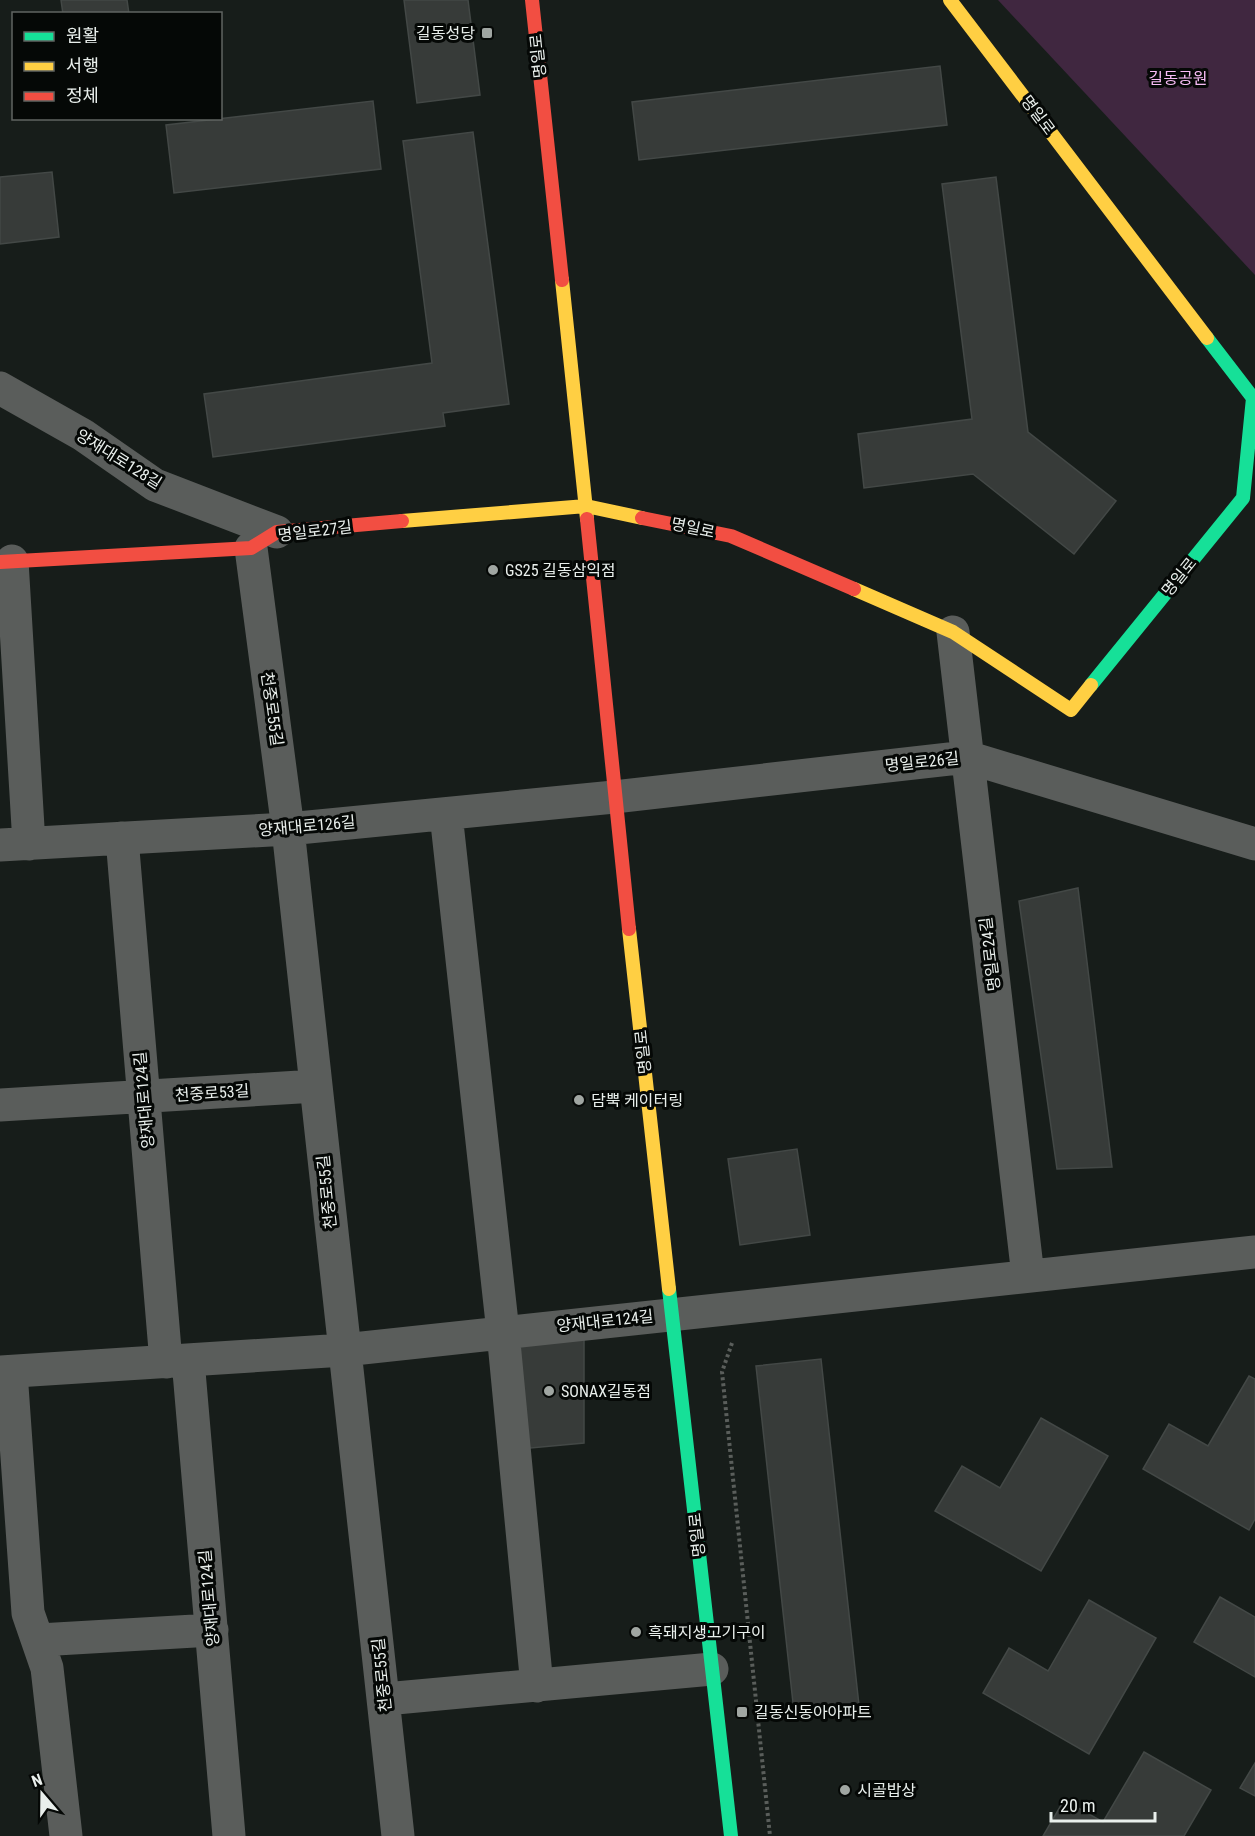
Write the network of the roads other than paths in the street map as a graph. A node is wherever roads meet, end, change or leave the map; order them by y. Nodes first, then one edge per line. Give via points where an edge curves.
1 (532, 0) edge
2 (950, 0) edge
3 (0, 388) edge
4 (586, 506) junction
5 (264, 540) junction
6 (6, 562) edge
7 (952, 632) junction
8 (967, 757) junction
9 (614, 797) junction
10 (446, 814) junction
11 (288, 829) junction
12 (122, 838) junction
13 (1255, 844) edge
14 (15, 845) edge
15 (316, 1086) junction
16 (143, 1097) junction
17 (0, 1105) edge
18 (1255, 1252) edge
19 (1028, 1276) junction
20 (672, 1313) junction
21 (503, 1332) junction
22 (344, 1350) junction
23 (177, 1361) junction
24 (3, 1372) edge
25 (212, 1630) junction
26 (39, 1640) junction
27 (712, 1669) junction
28 (537, 1686) junction
29 (385, 1699) junction
30 (66, 1836) edge
31 (230, 1836) edge
32 (398, 1836) edge
33 (731, 1836) edge

1 - 4 street, 명일로
2 - 7 street, 명일로 via 1253,398 1243,498 1071,710
3 - 5 street, 양재대로128길 via 83,435 156,485
4 - 5 street, 명일로27길
4 - 7 street, 명일로 via 731,536
4 - 9 street, 명일로
5 - 6 street, 명일로27길
5 - 11 street, 천중로55길
6 - 14 street, 명일로27길
7 - 8 street, 명일로24길
8 - 9 street, 명일로26길
8 - 13 street, 명일로26길
8 - 19 street, 명일로24길
9 - 10 street, 양재대로126길
9 - 20 street, 명일로
10 - 11 street, 양재대로126길
10 - 21 street
11 - 12 street, 양재대로126길
11 - 15 street, 천중로55길
12 - 14 street, 양재대로126길
12 - 16 street, 양재대로124길
15 - 16 street, 천중로53길
15 - 22 street, 천중로55길
16 - 17 street, 천중로53길
16 - 23 street, 양재대로124길
18 - 19 street
19 - 20 street
20 - 21 street, 양재대로124길
20 - 27 street, 명일로
21 - 22 street, 양재대로124길
21 - 28 street
22 - 23 street, 양재대로124길
22 - 29 street, 천중로55길
23 - 24 street, 양재대로124길
23 - 25 street, 양재대로124길
24 - 26 street, 양재대로124길 via 28,1613
25 - 26 street
25 - 31 street, 양재대로124길
26 - 30 street, 양재대로124길 via 47,1668
27 - 28 street
27 - 33 street, 명일로
28 - 29 street
29 - 32 street, 천중로55길

